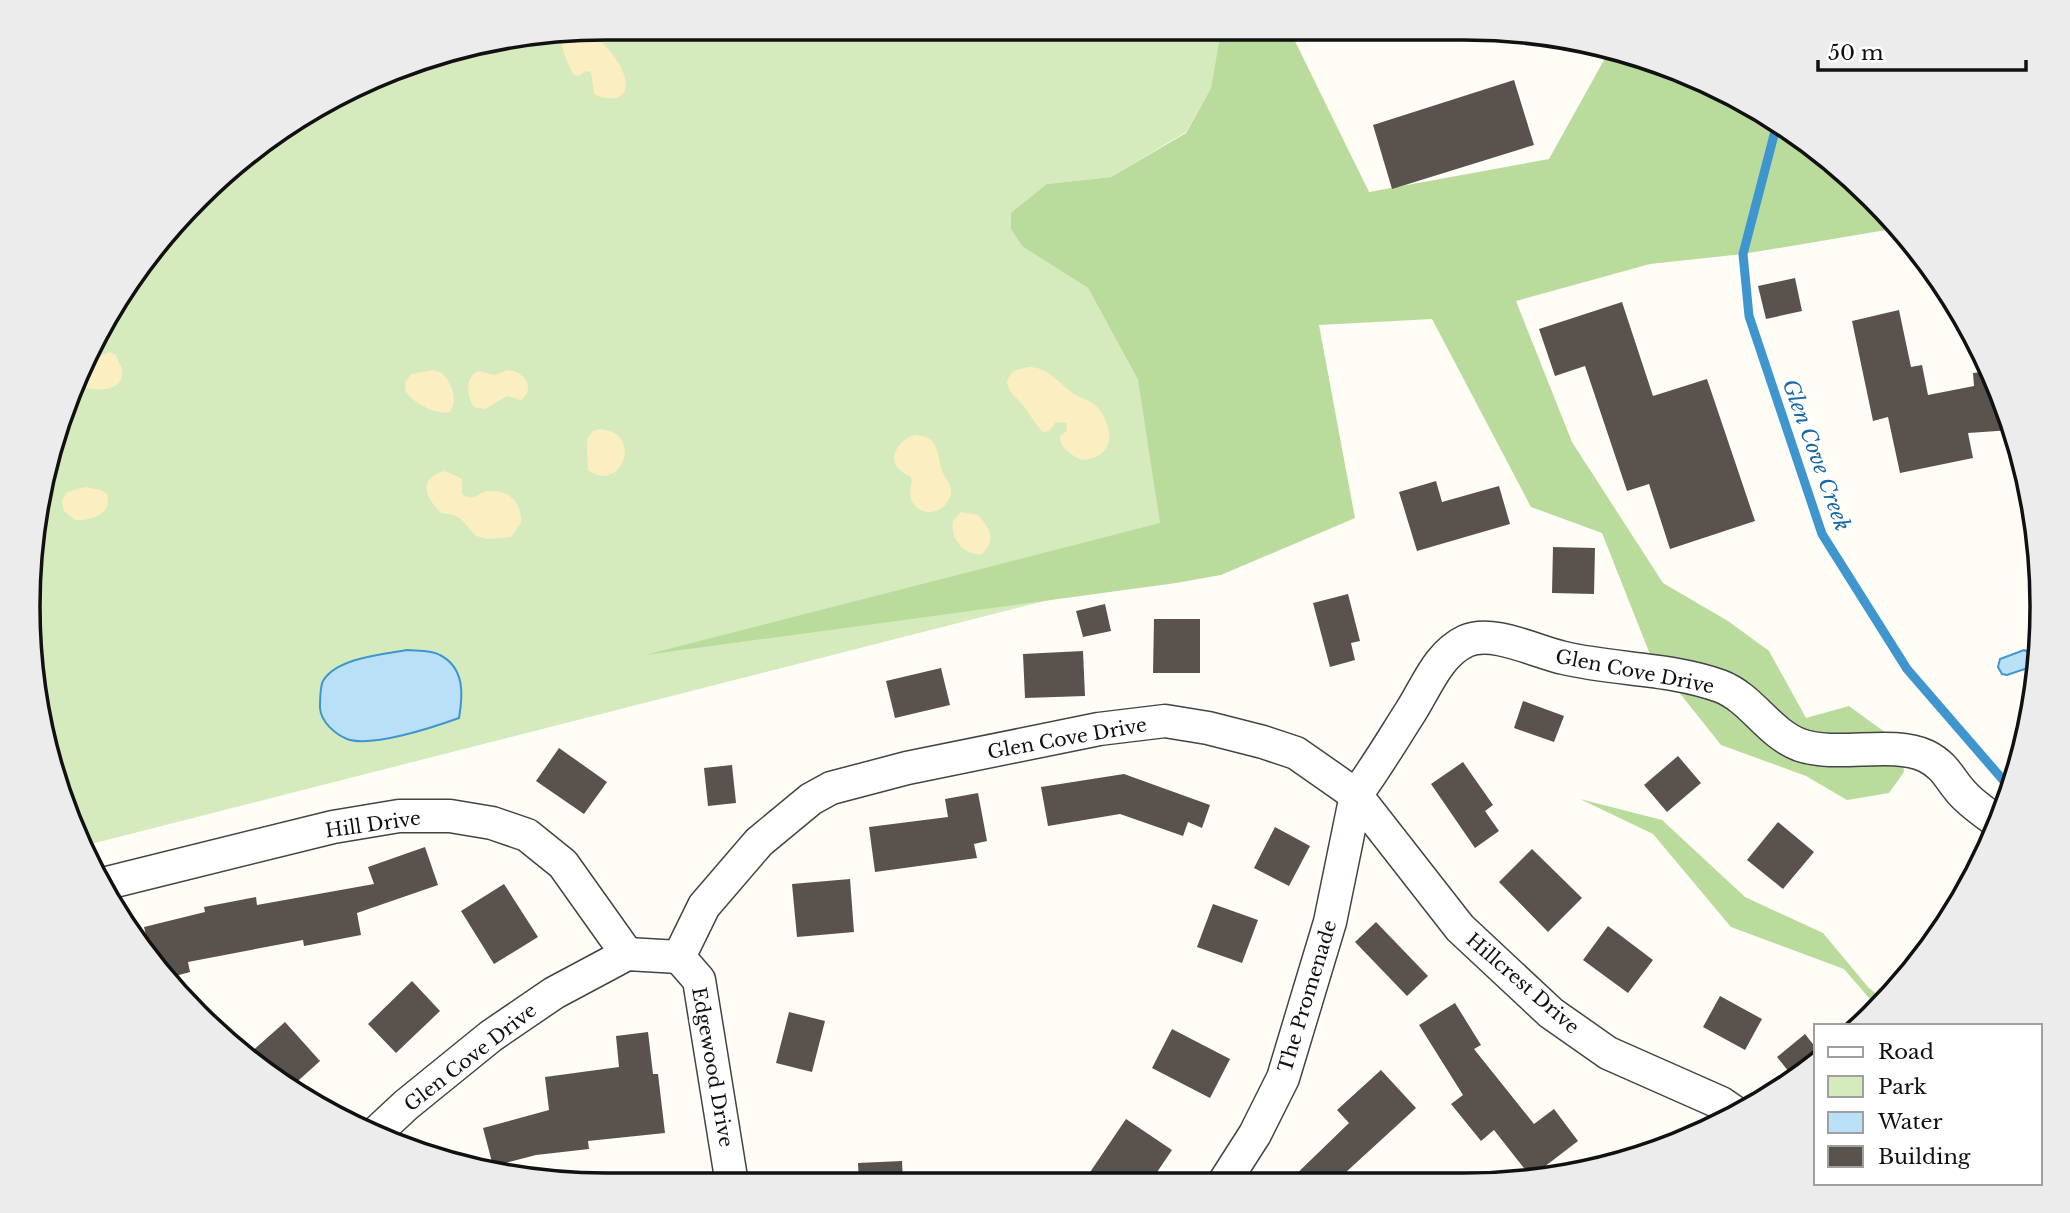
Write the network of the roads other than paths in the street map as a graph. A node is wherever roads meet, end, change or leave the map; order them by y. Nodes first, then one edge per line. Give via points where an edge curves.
1 (1356, 795) junction
2 (1990, 816) edge
3 (112, 882) edge
4 (627, 954) junction
5 (679, 957) junction
6 (1727, 1107) edge
7 (383, 1127) edge
8 (730, 1173) edge
9 (1230, 1173) edge

1 - 2 street, Glen Cove Drive via 1444,658 1466,641 1485,637 1562,658 1721,687 1737,695 1780,736 1817,750 1892,750 1923,755 1942,765 1965,796
1 - 5 street, Glen Cove Drive via 1296,753 1165,721 1099,729 907,768 831,788 759,842 704,906
1 - 6 street, Hillcrest Drive via 1460,928 1551,1013 1608,1053
1 - 9 street, The Promenade via 1330,922 1283,1078
3 - 4 street, Hill Drive via 333,827 399,816 450,816 527,835 563,864
4 - 5 street
4 - 7 street, Glen Cove Drive via 554,993 491,1036
5 - 8 street, Edgewood Drive via 699,979

